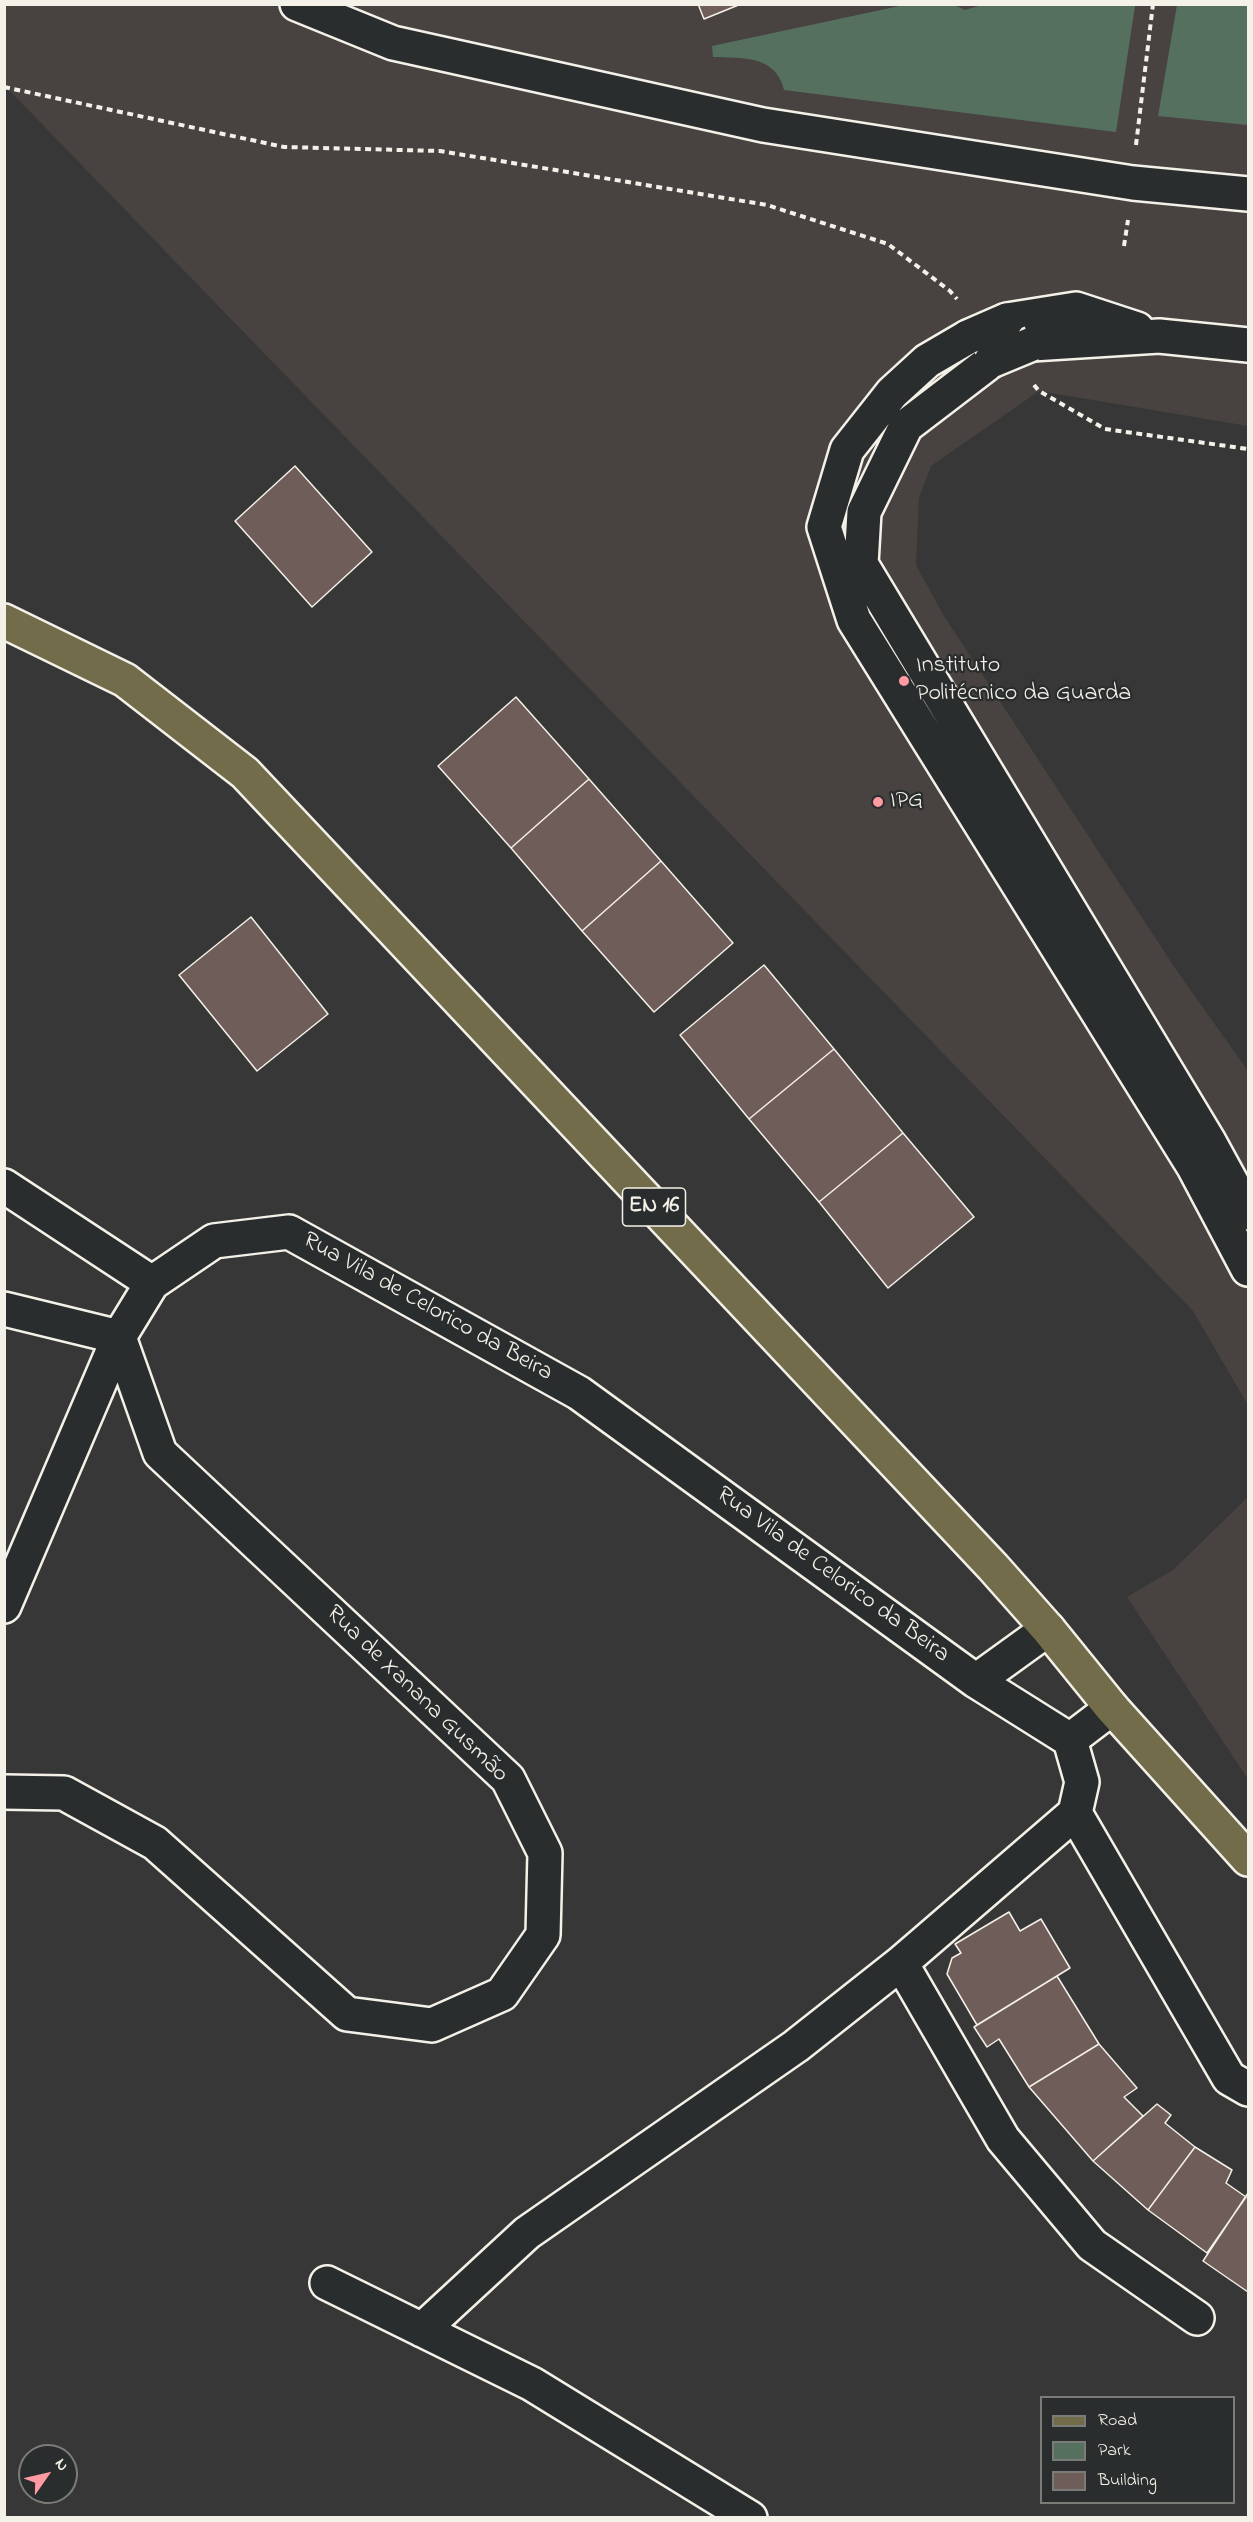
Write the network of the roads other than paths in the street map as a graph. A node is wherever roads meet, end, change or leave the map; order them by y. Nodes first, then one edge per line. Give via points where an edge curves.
1 (297, 4) edge
2 (1248, 194) edge
3 (1159, 336) junction
4 (1248, 345) edge
5 (4, 621) edge
6 (4, 1186) edge
7 (1248, 1213) edge
8 (1248, 1269) edge
9 (152, 1283) junction
10 (4, 1309) edge
11 (119, 1337) junction
12 (7, 1596) edge
13 (1048, 1629) junction
14 (976, 1681) junction
15 (1112, 1708) junction
16 (1070, 1740) junction
17 (4, 1792) edge
18 (1075, 1813) junction
19 (1248, 1859) edge
20 (901, 1963) junction
21 (1248, 2089) edge
22 (327, 2283) dead end
23 (1197, 2318) dead end
24 (422, 2330) junction
25 (750, 2517) edge

1 - 2 street via 393,43 763,125 1132,183
3 - 4 street
3 - 7 street, bridge via 1032,344 991,362 906,426 864,512 861,564 1208,1140
3 - 8 street, bridge via 1076,309 966,322 892,393 847,450 824,527 854,620 1194,1167
5 - 13 main road, EN 16 via 124,680 245,773
6 - 9 street
9 - 11 street, Rua Vila de Celorico da Beira
9 - 14 street, Rua Vila de Celorico da Beira via 214,1241 289,1232 579,1393
10 - 11 street
11 - 12 street, Rua Vila de Celorico da Beira
11 - 17 street, Rua de Xanana Gusmão via 160,1453 508,1779 545,1853 543,1935 502,1994 432,2025 347,2014 155,1843 64,1793
13 - 14 street
13 - 15 main road, EN 16
14 - 16 street, Rua Vila de Celorico da Beira
15 - 16 street
15 - 19 main road, EN 16
16 - 18 street via 1082,1782
18 - 20 street
18 - 21 street via 1229,2078
20 - 23 street via 1003,2139 1092,2244
20 - 24 street via 796,2046 526,2233
22 - 24 street
24 - 25 street via 532,2384

